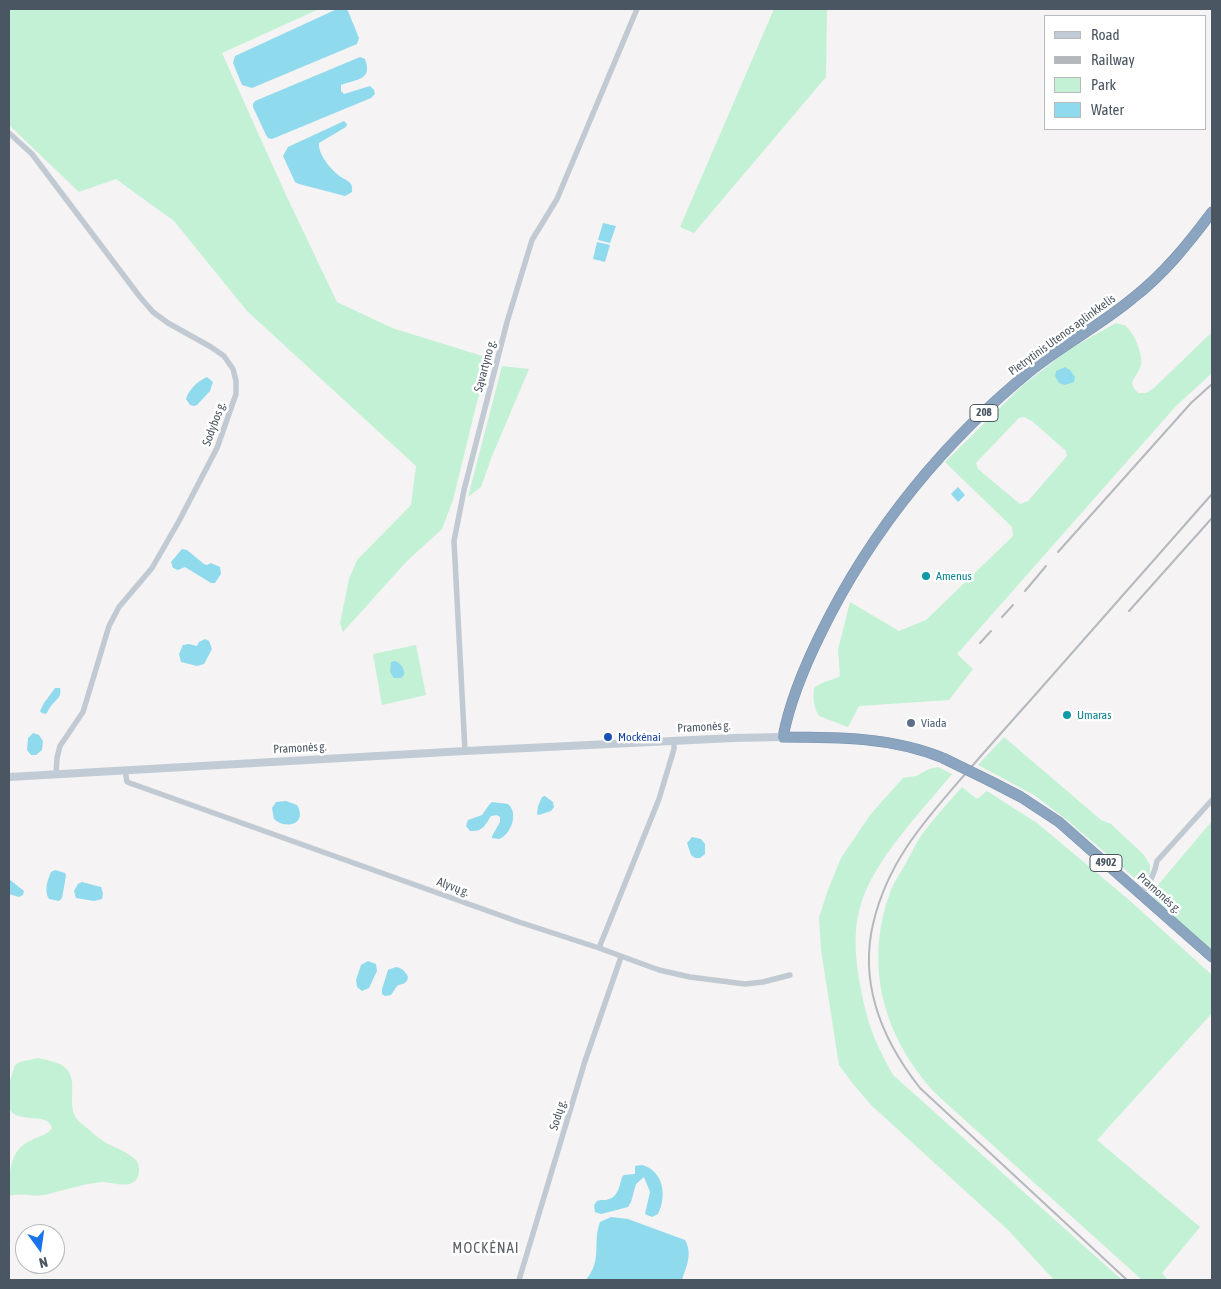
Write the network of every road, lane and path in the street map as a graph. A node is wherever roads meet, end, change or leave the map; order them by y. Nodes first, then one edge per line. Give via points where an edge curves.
1 (637, 9) edge
2 (9, 133) edge
3 (1212, 212) edge
4 (783, 737) junction
5 (674, 741) junction
6 (465, 751) junction
7 (125, 770) junction
8 (56, 774) junction
9 (9, 777) edge
10 (1212, 800) edge
11 (1141, 894) junction
12 (599, 948) junction
13 (621, 957) junction
14 (1212, 957) edge
15 (790, 975) dead end
16 (519, 1280) edge

1 - 6 street, Sąvartyno g. via 557,200 532,240 507,322 464,490 454,541
2 - 8 street, Sodybos g. via 32,154 153,312 224,356 236,380 236,394 205,473 152,568 126,597 109,626 83,712 60,746
3 - 4 highway, Pietrytinis Utenos aplinkkelis / 208 via 1178,256 1153,281 1006,392 924,475 875,538 832,610 796,692
4 - 5 main road, Pramonės g. / 4902
4 - 11 highway, Pramonės g. / 4902, bridge via 882,741 943,758 1021,797 1059,822
5 - 6 main road, Pramonės g. / 4902
5 - 12 street via 660,799
6 - 7 main road, Pramonės g. / 4902
7 - 8 main road, Pramonės g. / 4902
7 - 12 street, Alyvų g. via 128,782
8 - 9 main road, Pramonės g. / 4902
10 - 11 street via 1158,861 1150,884
11 - 14 highway, Pramonės g. / 4902
12 - 13 street, Alyvų g.
13 - 15 street, Alyvų g. via 690,977 746,984
13 - 16 street, Sodų g. via 585,1061

